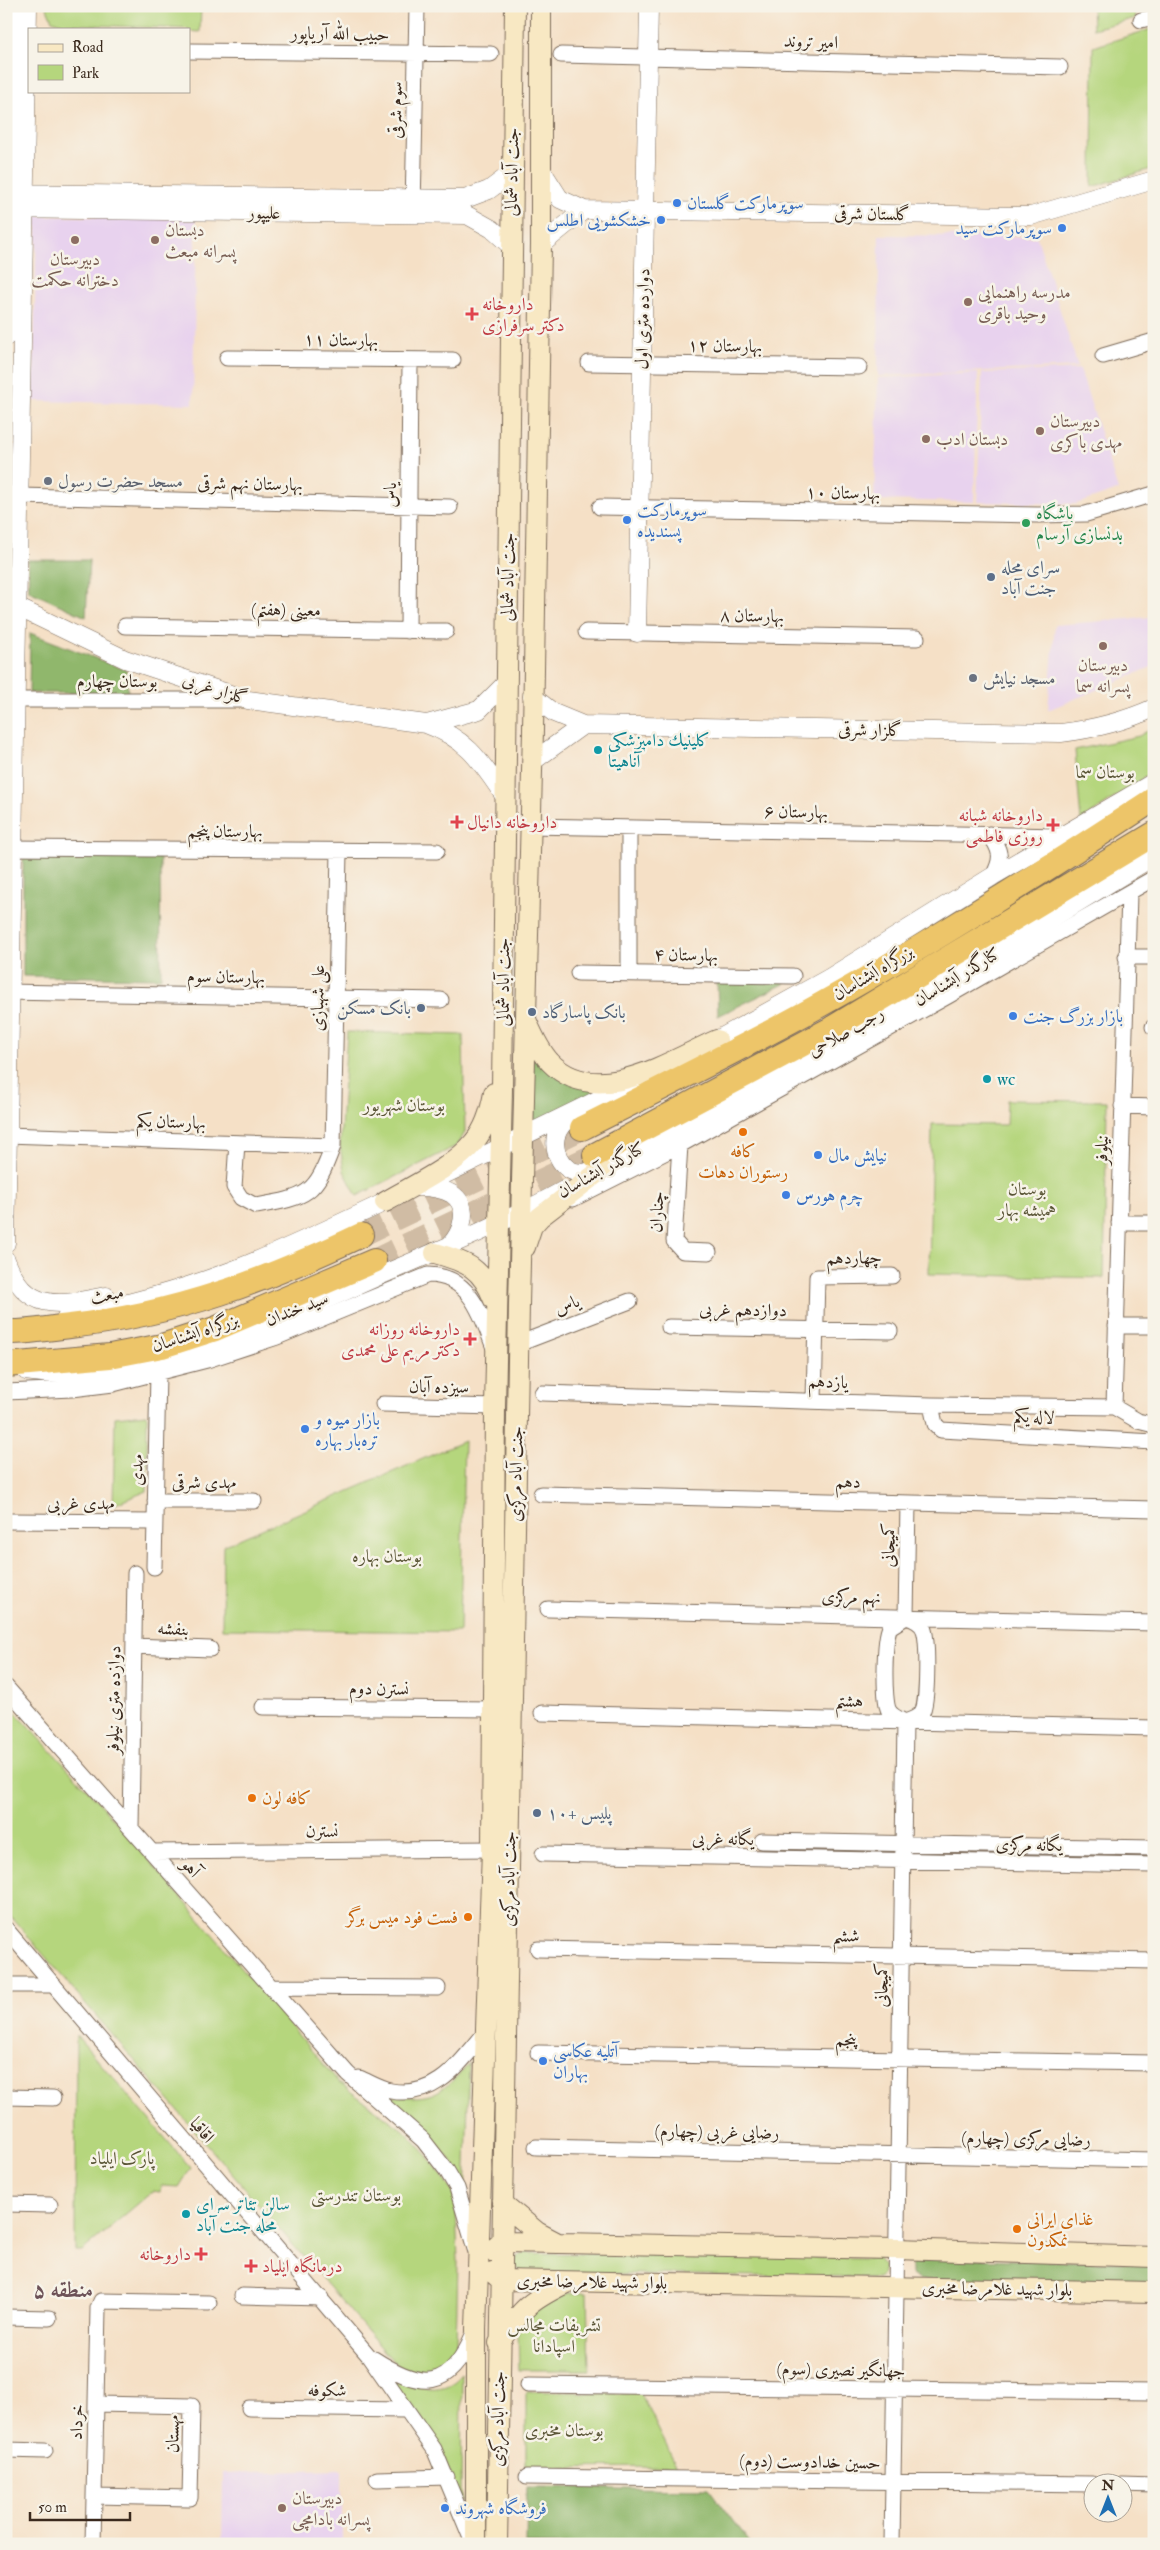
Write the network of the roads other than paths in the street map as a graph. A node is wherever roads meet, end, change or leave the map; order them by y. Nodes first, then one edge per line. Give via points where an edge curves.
1 (12, 6) edge
2 (28, 6) edge
3 (417, 6) edge
4 (515, 6) edge
5 (541, 6) edge
6 (649, 6) edge
7 (18, 49) edge
8 (190, 51) edge
9 (416, 54) junction
10 (491, 54) dead end
11 (561, 55) dead end
12 (648, 56) junction
13 (1060, 68) dead end
14 (541, 169) junction
15 (513, 172) junction
16 (1154, 180) edge
17 (13, 201) edge
18 (413, 207) junction
19 (584, 210) junction
20 (645, 211) junction
21 (541, 245) junction
22 (512, 247) junction
23 (6, 337) edge
24 (1154, 341) edge
25 (1103, 356) dead end
26 (227, 358) dead end
27 (410, 360) junction
28 (454, 360) dead end
29 (589, 363) dead end
30 (642, 364) junction
31 (860, 367) dead end
32 (1154, 494) edge
33 (13, 495) edge
34 (408, 506) junction
35 (450, 507) dead end
36 (600, 507) dead end
37 (639, 508) junction
38 (11, 605) edge
39 (125, 626) dead end
40 (408, 631) junction
41 (446, 631) dead end
42 (586, 632) dead end
43 (637, 633) junction
44 (917, 638) dead end
45 (506, 683) junction
46 (532, 696) junction
47 (11, 700) edge
48 (248, 700) junction
49 (1154, 708) edge
50 (426, 724) junction
51 (583, 725) junction
52 (532, 762) junction
53 (1154, 782) edge
54 (505, 797) junction
55 (1154, 799) edge
56 (530, 826) junction
57 (629, 828) junction
58 (989, 834) junction
59 (1154, 834) edge
60 (1062, 836) junction
61 (10, 848) edge
62 (339, 851) junction
63 (437, 851) dead end
64 (1154, 856) edge
65 (993, 876) junction
66 (1154, 878) edge
67 (1129, 893) junction
68 (503, 951) junction
69 (527, 952) junction
70 (1126, 957) junction
71 (1154, 957) edge
72 (578, 973) dead end
73 (628, 973) junction
74 (793, 976) dead end
75 (8, 992) edge
76 (336, 998) junction
77 (441, 1000) dead end
78 (526, 1020) junction
79 (717, 1040) junction
80 (502, 1046) junction
81 (1122, 1106) junction
82 (1154, 1107) edge
83 (579, 1120) junction
84 (7, 1135) edge
85 (524, 1136) junction
86 (237, 1143) junction
87 (680, 1145) junction
88 (333, 1146) junction
89 (500, 1148) junction
90 (602, 1163) junction
91 (418, 1187) junction
92 (385, 1202) junction
93 (551, 1208) junction
94 (521, 1214) junction
95 (1119, 1223) junction
96 (1154, 1223) edge
97 (498, 1224) junction
98 (361, 1235) tunnel mouth
99 (6, 1244) edge
100 (441, 1250) junction
101 (709, 1252) dead end
102 (6, 1260) edge
103 (374, 1261) tunnel mouth
104 (229, 1271) junction
105 (892, 1276) dead end
106 (630, 1301) dead end
107 (519, 1304) junction
108 (497, 1306) junction
109 (1116, 1326) junction
110 (1154, 1326) edge
111 (669, 1328) dead end
112 (6, 1330) edge
113 (816, 1330) junction
114 (890, 1331) dead end
115 (518, 1344) junction
116 (496, 1353) junction
117 (6, 1366) edge
118 (158, 1373) junction
119 (6, 1392) edge
120 (542, 1393) dead end
121 (814, 1400) junction
122 (383, 1404) dead end
123 (931, 1405) junction
124 (495, 1406) junction
125 (1114, 1407) junction
126 (1154, 1425) edge
127 (1154, 1442) edge
128 (541, 1494) dead end
129 (155, 1501) junction
130 (254, 1501) dead end
131 (908, 1502) junction
132 (1154, 1508) edge
133 (6, 1521) edge
134 (155, 1522) junction
135 (515, 1537) junction
136 (494, 1538) junction
137 (154, 1567) dead end
138 (135, 1573) dead end
139 (548, 1610) dead end
140 (906, 1617) junction
141 (1154, 1623) edge
142 (134, 1646) junction
143 (210, 1649) dead end
144 (6, 1687) edge
145 (263, 1707) dead end
146 (494, 1709) junction
147 (542, 1713) dead end
148 (905, 1722) junction
149 (1154, 1728) edge
150 (131, 1828) junction
151 (762, 1841) dead end
152 (903, 1843) junction
153 (1154, 1848) edge
154 (492, 1849) junction
155 (152, 1852) junction
156 (543, 1854) dead end
157 (903, 1862) junction
158 (1154, 1866) edge
159 (6, 1928) edge
160 (538, 1949) dead end
161 (901, 1956) junction
162 (1154, 1961) edge
163 (6, 1985) edge
164 (54, 1985) junction
165 (272, 1987) junction
166 (438, 1988) dead end
167 (487, 2032) junction
168 (538, 2053) dead end
169 (900, 2059) junction
170 (1154, 2063) edge
171 (348, 2074) junction
172 (6, 2097) edge
173 (52, 2098) dead end
174 (536, 2147) dead end
175 (898, 2155) junction
176 (1154, 2160) edge
177 (502, 2203) junction
178 (6, 2204) edge
179 (50, 2205) dead end
180 (502, 2242) junction
181 (560, 2244) junction
182 (896, 2248) junction
183 (1154, 2257) edge
184 (479, 2260) junction
185 (501, 2280) junction
186 (571, 2281) junction
187 (896, 2287) junction
188 (1154, 2292) edge
189 (242, 2296) dead end
190 (321, 2298) junction
191 (209, 2303) dead end
192 (6, 2317) edge
193 (48, 2318) dead end
194 (476, 2329) junction
195 (499, 2343) junction
196 (369, 2356) junction
197 (528, 2384) dead end
198 (894, 2389) junction
199 (1154, 2392) edge
200 (97, 2404) junction
201 (249, 2408) dead end
202 (405, 2410) junction
203 (6, 2450) edge
204 (45, 2451) dead end
205 (527, 2476) dead end
206 (447, 2477) junction
207 (377, 2479) dead end
208 (893, 2481) junction
209 (1082, 2484) edge
210 (1132, 2484) edge
211 (1154, 2485) edge
212 (94, 2496) junction
213 (93, 2544) edge
214 (474, 2544) edge
215 (496, 2544) edge
216 (892, 2544) edge

1 - 7 street
2 - 7 street
3 - 9 street, سوم شرقی
4 - 15 main road, جنت آباد شمالی
5 - 14 main road, جنت آباد شمالی
6 - 12 street, دوارده متری اول
7 - 17 street
8 - 9 street, حبیب الله آریاپور
9 - 10 street, حبیب الله آریاپور
9 - 18 street, سوم شرقی
11 - 12 street, امیر تروند
12 - 13 street, امیر تروند
12 - 20 street, دوارده متری اول
14 - 19 street, گلستان شرقی via 560,199
14 - 21 main road, جنت آباد شمالی
15 - 18 street, علیپور via 489,190 465,199
15 - 22 main road, جنت آباد شمالی
16 - 20 street, گلستان شرقی via 1032,216
17 - 18 street, علیپور
17 - 23 street
17 - 33 street
18 - 22 street, علیپور via 467,215 492,229
19 - 20 street, گلستان شرقی
19 - 21 street
20 - 30 street, دوارده متری اول
21 - 46 main road, جنت آباد شمالی
22 - 45 main road, جنت آباد شمالی
24 - 25 street
26 - 27 street, بهارستان ۱۱
27 - 28 street, بهارستان ۱۱
27 - 34 street, یاس
29 - 30 street, بهارستان ۱۲
30 - 31 street, بهارستان ۱۲
30 - 37 street, دوارده متری اول
32 - 37 street, بهارستان ۱۰ via 1086,514
33 - 34 street, بهارستان نهم شرقی
33 - 38 street
34 - 35 street, بهارستان نهم شرقی
34 - 40 street, یاس
36 - 37 street, بهارستان ۱۰
37 - 43 street, دوارده متری اول
38 - 47 street
38 - 48 street, گلزار غربی via 125,659
39 - 40 street, معینی (هفتم)
40 - 41 street, معینی (هفتم)
42 - 43 street, بهارستان ۸
43 - 44 street, بهارستان ۸
45 - 50 street, گلزار غربی via 479,710
45 - 54 main road, جنت آباد شمالی
46 - 51 street, گلزار شرقی via 554,713
46 - 52 main road, جنت آباد شمالی
47 - 48 street, بوستان چهارم
47 - 61 street
48 - 50 street, گلزار غربی
49 - 51 street, گلزار شرقی via 1109,726 1061,733
50 - 54 street, گلزار غربی via 459,740
51 - 52 street
52 - 56 main road, جنت آباد شمالی
53 - 60 street
54 - 68 main road, جنت آباد شمالی
55 - 83 highway, بزرگراه آبشناسان via 828,1000 741,1048
56 - 57 street, بهارستان ۶
56 - 69 main road, جنت آباد شمالی
57 - 58 street, بهارستان ۶
57 - 73 street
58 - 60 street, بهارستان ۶
58 - 65 street via 1001,852 1001,860
59 - 90 highway, بزرگراه آبشناسان
60 - 65 street
61 - 62 street, بهارستان پنجم
61 - 75 street
62 - 63 street, بهارستان پنجم
62 - 76 street, علی شهبازی
64 - 90 street, کنارگذر آبشناسان via 906,1008
65 - 79 street via 828,978
66 - 67 street, رجب صلاحی
67 - 70 street, نیلوفر
67 - 87 street, رجب صلاحی
68 - 69 main road via 516,959
68 - 80 main road, جنت آباد شمالی
69 - 78 main road, جنت آباد شمالی
70 - 71 street
70 - 81 street, نیلوفر
72 - 73 street, بهارستان ۴
73 - 74 street, بهارستان ۴
75 - 76 street, بهارستان سوم
75 - 84 street
76 - 77 street, بهارستان سوم
76 - 88 street, علی شهبازی
78 - 79 main road via 549,1061 563,1073 586,1083 614,1083
78 - 85 main road, جنت آباد شمالی
79 - 83 street
80 - 89 main road, جنت آباد شمالی
80 - 92 main road via 491,1106 474,1143 455,1159
81 - 82 street
81 - 95 street, نیلوفر
83 - 85 street
83 - 90 street via 557,1132 555,1144 561,1162 569,1169 581,1172
84 - 86 street, بهارستان یکم
84 - 99 street
85 - 89 street
85 - 94 main road, جنت آباد شمالی
86 - 88 street, بهارستان یکم
86 - 88 street via 234,1187 241,1198 256,1206 302,1195 317,1183
87 - 93 street, رجب صلاحی
87 - 101 street, چناران via 674,1241 683,1251
89 - 91 street
89 - 97 main road, جنت آباد شمالی
90 - 93 main road
90 - 94 street, کنارگذر آبشناسان
91 - 92 street
91 - 100 street via 442,1189 454,1195 460,1204 463,1214 461,1230 456,1239
92 - 104 street
93 - 107 main road via 532,1226 527,1236
94 - 97 street, کنارگذر آبشناسان
94 - 107 main road, جنت آباد مرکزی
95 - 96 street
95 - 109 street, نیلوفر
97 - 100 street, کنارگذر آبشناسان
97 - 108 main road, جنت آباد مرکزی
98 - 112 highway, بزرگراه آبشناسان via 304,1262 201,1301 104,1322
100 - 108 main road via 470,1265 481,1275
100 - 117 street, کنارگذر آبشناسان via 256,1330 165,1358 76,1374 40,1373
102 - 104 street, مبعث via 23,1292 38,1302 90,1299
103 - 117 highway, بزرگراه آبشناسان via 215,1329 162,1346 110,1356
104 - 112 street via 158,1294
105 - 113 street, چهاردهم via 817,1277
106 - 115 street, یاس
107 - 115 main road, جنت آباد مرکزی
108 - 116 main road, جنت آباد مرکزی
109 - 110 street
109 - 125 street, نیلوفر
111 - 113 street, دوازدهم غربی
113 - 114 street, دوازدهم غربی
113 - 121 street
115 - 135 main road, جنت آباد مرکزی
116 - 118 street, سید خندان via 467,1291 448,1278 428,1275 277,1337
116 - 124 main road, جنت آباد مرکزی
118 - 119 street, سید خندان via 72,1389
118 - 129 street, مهدی
120 - 121 street, یازدهم
121 - 123 street, یازدهم
122 - 124 street, سیزده آبان
123 - 125 street, یازدهم
123 - 127 street, لاله یکم via 935,1424 941,1430
124 - 136 main road, جنت آباد مرکزی
125 - 126 street via 1138,1421
128 - 131 street, دهم
129 - 130 street, مهدی شرقی
129 - 134 street, مهدی
131 - 132 street, دهم
131 - 140 street, کمیجانی
133 - 134 street, مهدی غربی
134 - 137 street, مهدی
135 - 136 main road
135 - 177 main road, جنت آباد مرکزی
136 - 146 main road, جنت آباد مرکزی
138 - 142 street, دوازده متری نیلوفر
139 - 140 street, نهم مرکزی
140 - 141 street, نهم مرکزی
140 - 148 street via 890,1627 886,1638 886,1704 893,1716
140 - 148 street via 918,1622 925,1632 926,1698 918,1716
142 - 143 street, بنفشه
142 - 150 street, دوازده متری نیلوفر
144 - 150 street, آهو
145 - 146 street, نسترن دوم
146 - 154 main road, جنت آباد مرکزی
147 - 148 street, هشتم
148 - 149 street, هشتم
148 - 152 street, کمیجانی
150 - 155 street, آهو
151 - 152 street, یگانه غربی
152 - 153 street, یگانه مرکزی
152 - 157 street, کمیجانی
154 - 155 street, نسترن
154 - 167 main road, جنت آباد مرکزی
155 - 165 street, آهو
156 - 157 street, یگانه غربی
157 - 158 street, یگانه مرکزی
157 - 161 street, کمیجانی
159 - 164 street, اقاقیا
160 - 161 street, ششم
161 - 162 street, ششم
161 - 169 street, کمیجانی
163 - 164 street
164 - 190 street, اقاقیا
165 - 166 street
165 - 171 street, آهو
167 - 171 street via 446,2079 427,2089 389,2090
167 - 184 main road, جنت آباد مرکزی
168 - 169 street, پنجم
169 - 170 street, پنجم
169 - 175 street, کمیجانی
171 - 184 street, آهو via 411,2128 448,2171 457,2188
172 - 173 street
174 - 175 street, رضایی غربی (چهارم)
175 - 176 street, رضایی مرکزی (چهارم)
175 - 182 street, کمیجانی
177 - 180 main road, جنت آباد مرکزی
177 - 181 main road via 537,2232
178 - 179 street
180 - 181 main road, بلوار شهید غلامرضا مخبری
180 - 184 main road
180 - 185 main road, جنت آباد مرکزی
181 - 182 main road, بلوار شهید غلامرضا مخبری
182 - 183 main road, بلوار شهید غلامرضا مخبری
182 - 187 street, کمیجانی
184 - 185 main road, بلوار شهید غلامرضا مخبری
184 - 194 main road, جنت آباد مرکزی
185 - 186 main road, بلوار شهید غلامرضا مخبری
185 - 195 main road, جنت آباد مرکزی
186 - 187 main road, بلوار شهید غلامرضا مخبری
186 - 195 main road via 541,2296 520,2312
187 - 188 main road, بلوار شهید غلامرضا مخبری
187 - 198 street, کمیجانی
189 - 190 street
190 - 196 street, اقاقیا
191 - 200 street, خرداد via 101,2301 98,2308
192 - 193 street
194 - 196 street via 456,2368 438,2378 422,2380 404,2376
194 - 214 main road, جنت آباد مرکزی
195 - 215 main road, جنت آباد مرکزی
196 - 202 street
197 - 198 street, جهانگیر نصیری (سوم)
198 - 199 street, جهانگیر نصیری (سوم)
198 - 208 street, کمیجانی
200 - 212 street, خرداد
200 - 212 street, مهستان via 192,2406 190,2498
201 - 202 street, شکوفه
202 - 206 street via 434,2450
203 - 204 street
205 - 208 street, حسین خدادوست (دوم)
206 - 207 street
206 - 214 street
208 - 209 street, حسین خدادوست (دوم)
208 - 216 street, کمیجانی
210 - 211 street
212 - 213 street, خرداد

